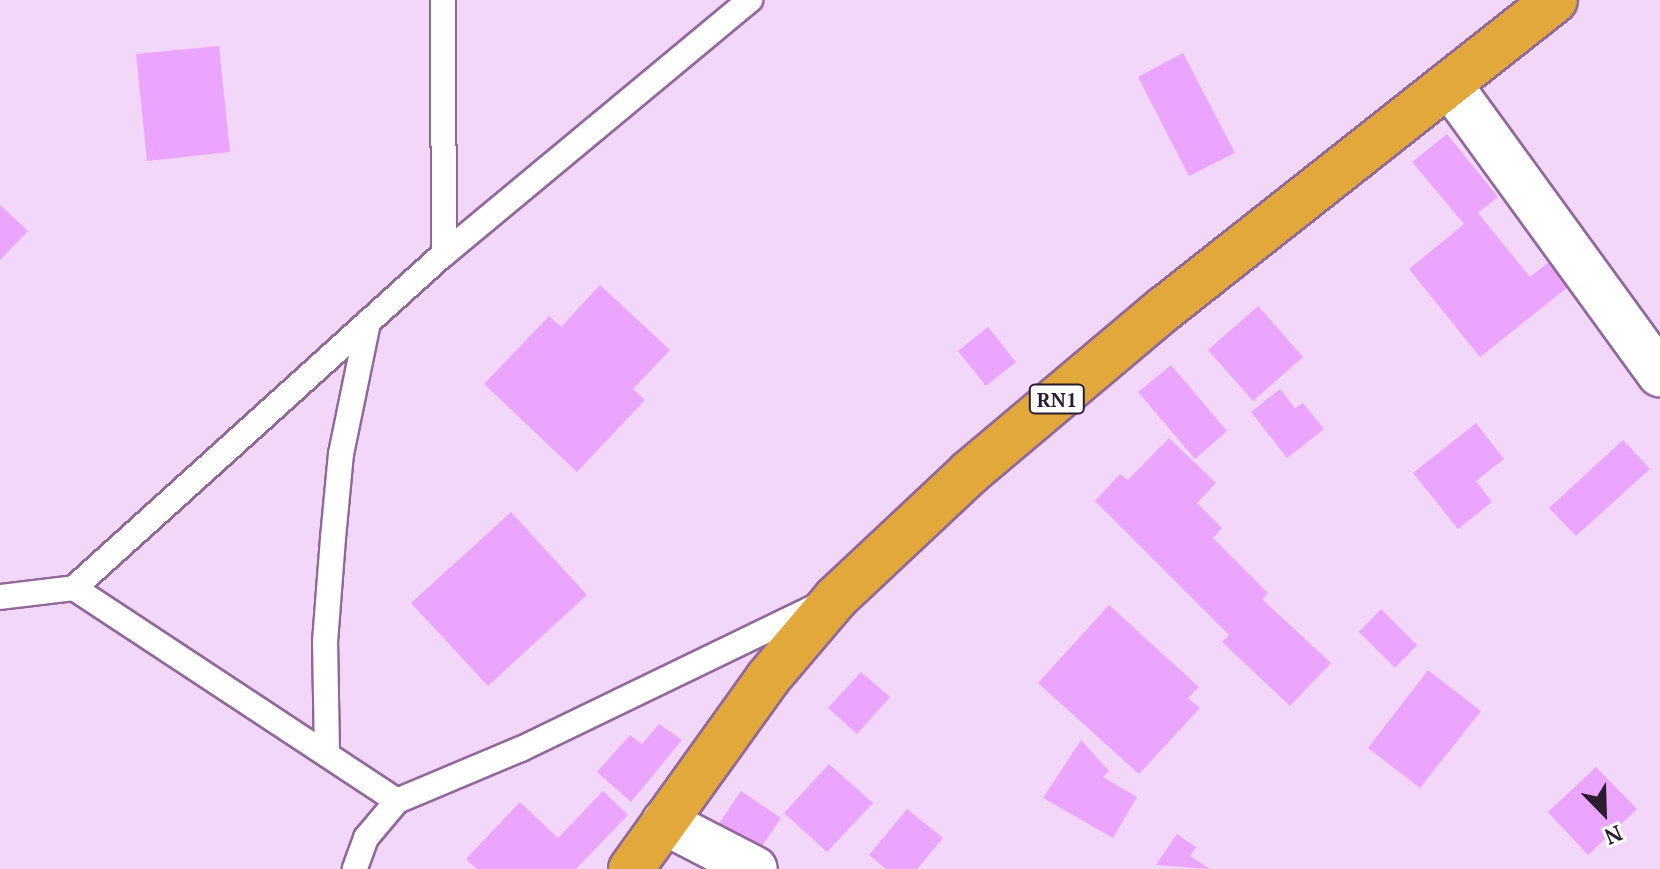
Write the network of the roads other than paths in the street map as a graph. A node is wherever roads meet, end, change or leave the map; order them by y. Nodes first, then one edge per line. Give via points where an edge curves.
1 (443, 0) edge
2 (750, 0) edge
3 (1555, 0) edge
4 (1449, 84) junction
5 (444, 254) junction
6 (368, 322) junction
7 (1660, 374) edge
8 (0, 577) edge
9 (74, 588) junction
10 (12, 595) edge
11 (836, 598) junction
12 (327, 754) junction
13 (397, 801) junction
14 (664, 822) junction
15 (355, 869) edge
16 (631, 869) edge
17 (755, 869) edge

1 - 5 lane
2 - 5 lane
3 - 4 highway, RN1
4 - 7 street
4 - 11 highway, RN1 via 1140,329 969,473
5 - 6 lane
6 - 9 lane
6 - 12 lane via 337,496 325,642
8 - 10 lane
9 - 10 lane
9 - 12 lane
11 - 13 lane via 521,749
11 - 14 highway, RN1 via 768,678
12 - 13 lane
13 - 15 lane via 366,838
14 - 16 highway, RN1
14 - 17 street

